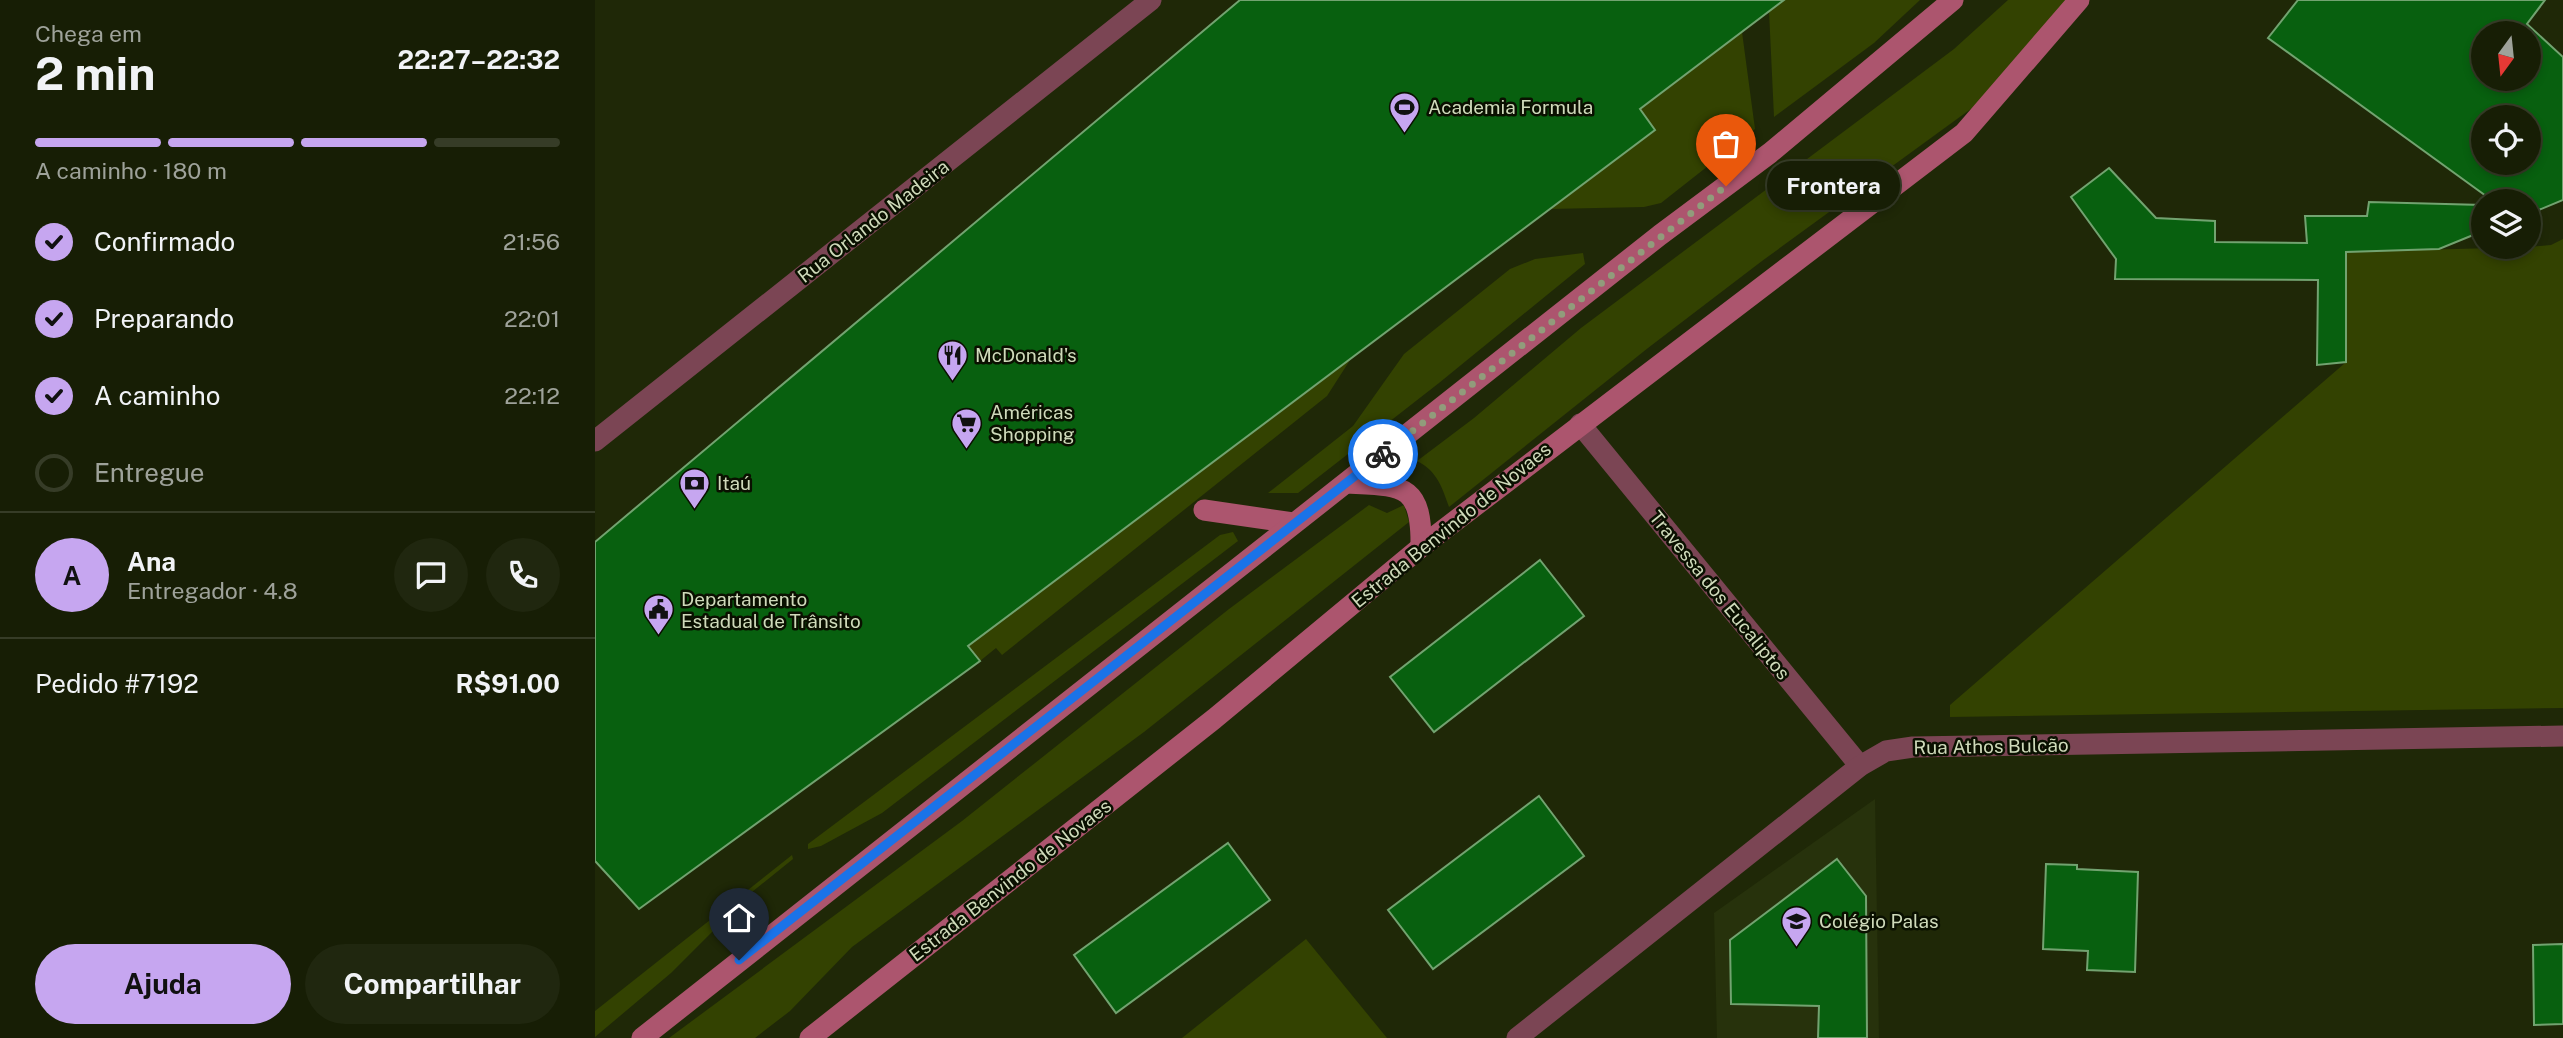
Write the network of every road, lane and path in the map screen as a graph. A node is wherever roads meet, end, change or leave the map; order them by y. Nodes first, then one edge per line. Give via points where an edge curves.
1 (1151, 0) edge
2 (1953, 0) edge
3 (2079, 0) edge
4 (1580, 424) junction
5 (595, 441) edge
6 (1347, 482) junction
7 (1204, 510) dead end
8 (1293, 523) junction
9 (1420, 547) junction
10 (2563, 736) edge
11 (1860, 766) junction
12 (642, 1038) edge
13 (810, 1038) edge
14 (1517, 1038) edge

1 - 5 street, Rua Orlando Madeira
2 - 6 street via 1770,153
3 - 4 street, Estrada Benvindo de Novaes via 1964,133
4 - 9 street, Estrada Benvindo de Novaes
4 - 11 street, Travessa dos Eucaliptos
6 - 8 street
6 - 9 street via 1384,485 1415,501 1421,517
7 - 8 street
8 - 12 street
9 - 13 street, Estrada Benvindo de Novaes via 1214,719
10 - 11 street, Rua Athos Bulcão via 1913,747 1886,751
11 - 14 street, Rua Athos Bulcão

